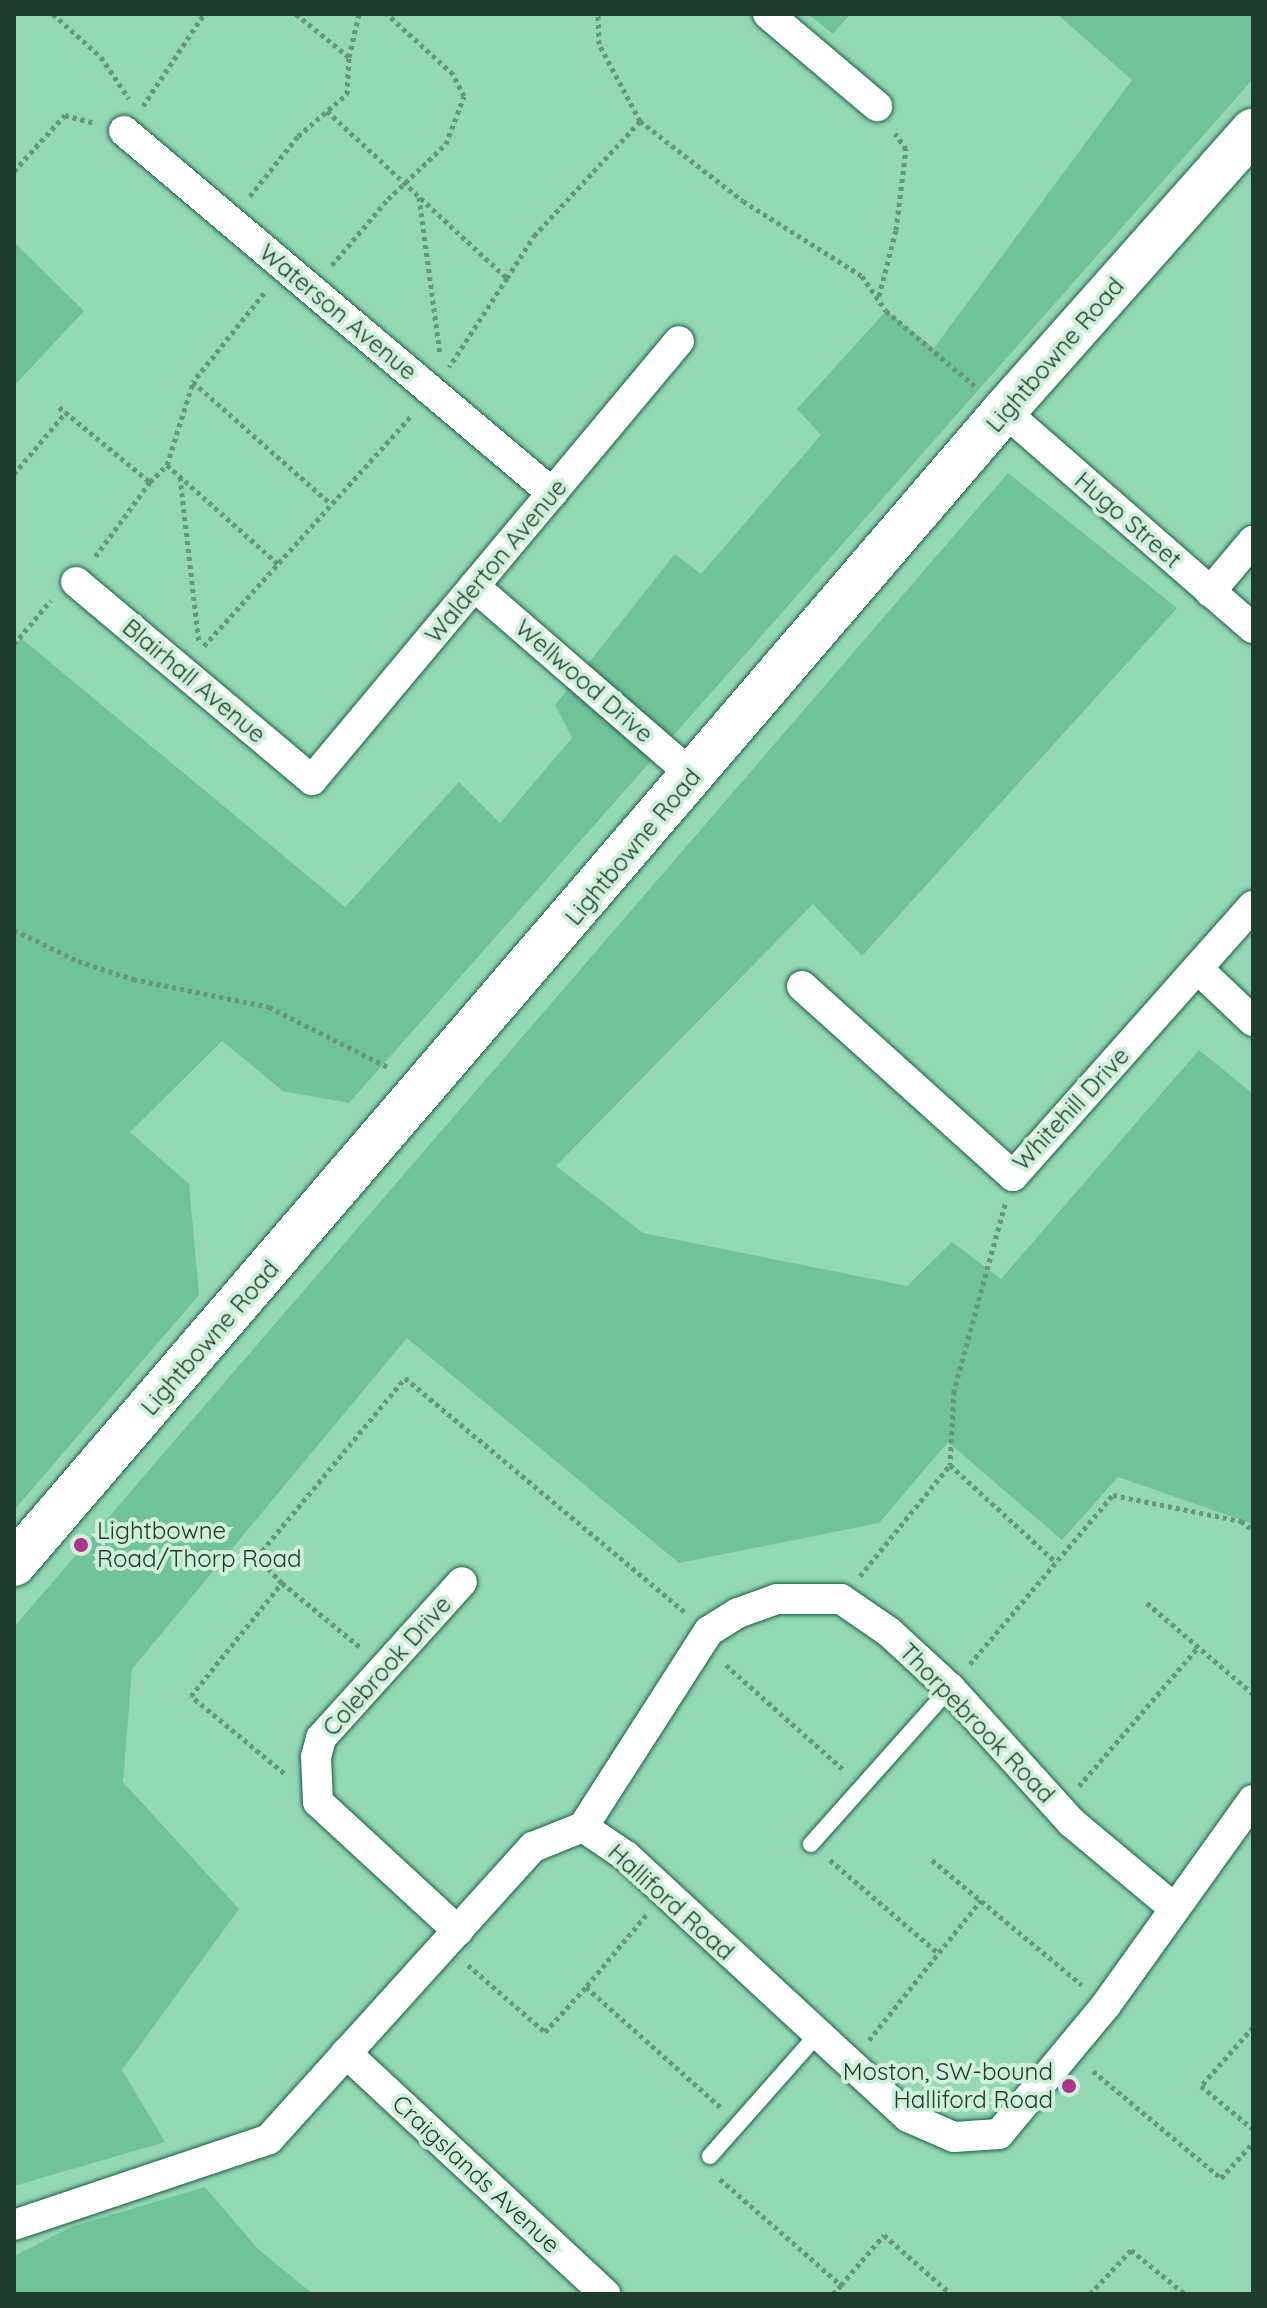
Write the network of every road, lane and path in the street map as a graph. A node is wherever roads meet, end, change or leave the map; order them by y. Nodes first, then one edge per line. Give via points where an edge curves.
1 (53, 14) edge
2 (204, 14) edge
3 (296, 14) edge
4 (359, 14) edge
5 (387, 14) edge
6 (598, 14) edge
7 (768, 14) edge
8 (349, 57) junction
9 (877, 106) joint
10 (327, 111) junction
11 (640, 121) junction
12 (124, 131) joint
13 (1253, 131) edge
14 (14, 171) edge
15 (404, 183) junction
16 (418, 196) junction
17 (229, 221) junction
18 (285, 267) junction
19 (507, 278) junction
20 (311, 290) junction
21 (879, 296) junction
22 (679, 341) dead end
23 (193, 382) junction
24 (432, 392) junction
25 (59, 407) dead end
26 (1004, 411) junction
27 (66, 412) junction
28 (167, 465) junction
29 (14, 474) edge
30 (180, 477) junction
31 (150, 482) junction
32 (552, 493) junction
33 (331, 504) junction
34 (1253, 541) edge
35 (278, 564) junction
36 (76, 582) junction
37 (474, 586) junction
38 (1210, 592) junction
39 (1253, 628) edge
40 (14, 644) edge
41 (693, 776) junction
42 (312, 780) joint
43 (1253, 906) edge
44 (14, 930) edge
45 (1198, 969) junction
46 (802, 986) dead end
47 (1253, 1021) edge
48 (427, 1088) junction
49 (1013, 1176) junction
50 (950, 1465) junction
51 (1253, 1530) edge
52 (1056, 1562) junction
53 (14, 1564) edge
54 (462, 1582) dead end
55 (282, 1583) junction
56 (841, 1599) junction
57 (1147, 1603) dead end
58 (705, 1638) junction
59 (1198, 1647) junction
60 (384, 1668) junction
61 (950, 1688) junction
62 (1253, 1694) edge
63 (862, 1786) junction
64 (1073, 1793) dead end
65 (1253, 1800) edge
66 (318, 1802) junction
67 (583, 1827) junction
68 (811, 1844) joint
69 (932, 1860) dead end
70 (665, 1893) junction
71 (981, 1900) junction
72 (1174, 1908) junction
73 (451, 1938) junction
74 (938, 1953) junction
75 (586, 1987) junction
76 (1106, 2005) junction
77 (1253, 2027) edge
78 (816, 2036) junction
79 (1068, 2050) junction
80 (346, 2053) junction
81 (848, 2066) junction
82 (739, 2123) junction
83 (1253, 2129) edge
84 (1253, 2143) edge
85 (710, 2156) joint
86 (14, 2225) edge
87 (841, 2285) junction
88 (605, 2294) edge
89 (833, 2294) edge
90 (951, 2294) edge
91 (1090, 2294) edge
92 (1185, 2294) edge

1 - 2 path via 101,57 139,112
3 - 8 path
4 - 8 path
5 - 15 path via 453,74 464,96 446,144
6 - 11 path via 599,44
7 - 9 street
8 - 10 path via 347,94
9 - 21 path via 906,149 896,230
10 - 15 path
10 - 17 path via 298,136
11 - 19 path via 534,236
11 - 21 path via 743,201 862,276
12 - 14 path via 65,115
12 - 17 street, Waterson Avenue
13 - 26 main road, Lightbowne Road
15 - 16 path
15 - 20 path
16 - 19 path
16 - 19 path via 443,375
17 - 18 street, Waterson Avenue
18 - 20 street, Waterson Avenue
18 - 23 path
20 - 24 street, Waterson Avenue
21 - 26 path via 886,311
22 - 32 street, Walderton Avenue
23 - 28 path
23 - 33 path
24 - 32 street, Waterson Avenue
24 - 33 path
25 - 27 path
26 - 38 street, Hugo Street
26 - 41 main road, Lightbowne Road
27 - 29 path
27 - 31 path
28 - 30 path
28 - 31 path
30 - 35 path
30 - 35 path via 200,651
31 - 36 path
32 - 37 street, Walderton Avenue
33 - 35 path
34 - 38 street
36 - 40 path via 50,601
36 - 42 street, Blairhall Avenue
37 - 41 street, Wellwood Drive
37 - 42 street, Walderton Avenue
38 - 39 street, Hugo Street
41 - 48 main road, Lightbowne Road
43 - 45 street, Whitehill Drive
44 - 48 path via 78,961 133,979 269,1007
45 - 47 street
45 - 49 street, Whitehill Drive
46 - 49 street, Whitehill Drive
48 - 53 main road, Lightbowne Road
49 - 50 path via 954,1391
50 - 52 path
50 - 56 path
51 - 52 path via 1241,1521 1113,1495
52 - 61 path
54 - 60 street, Colebrook Drive
55 - 58 path via 257,1557 405,1378
55 - 60 path
55 - 66 path via 191,1696
56 - 58 street via 777,1599 738,1613
56 - 61 street, Thorpebrook Road via 869,1615
57 - 59 path
58 - 63 path
58 - 67 street
59 - 62 path
59 - 64 path
60 - 66 street, Colebrook Drive via 321,1738 316,1757
61 - 63 lane
61 - 72 street, Thorpebrook Road via 1071,1822
63 - 68 lane
65 - 72 street, Halliford Road
66 - 73 street
67 - 70 street, Halliford Road via 626,1856
67 - 73 street, Halliford Road via 533,1847
68 - 74 path
69 - 71 path
70 - 75 path
70 - 78 street, Halliford Road
71 - 74 path
71 - 76 path
72 - 76 street, Halliford Road
73 - 75 path via 545,2032
73 - 80 street, Halliford Road
74 - 81 path
75 - 82 path
76 - 79 street, Halliford Road
77 - 83 path via 1201,2086
78 - 81 street, Halliford Road
78 - 82 lane
79 - 81 street, Halliford Road via 999,2134 954,2137 908,2117
79 - 84 path via 1221,2178
80 - 86 street, Halliford Road via 269,2139
80 - 88 street, Craigslands Avenue
82 - 85 lane
85 - 87 path via 703,2164
87 - 89 path
87 - 90 path via 884,2235
91 - 92 path via 1131,2250

